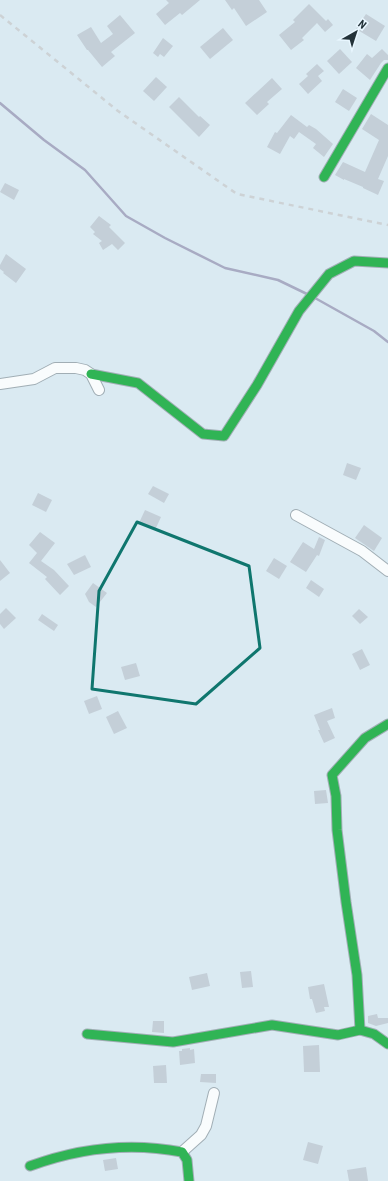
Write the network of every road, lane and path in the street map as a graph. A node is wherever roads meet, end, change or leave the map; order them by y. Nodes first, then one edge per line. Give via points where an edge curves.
1 (388, 68) edge
2 (324, 177) dead end
3 (388, 263) edge
4 (91, 374) junction
5 (0, 384) edge
6 (98, 390) dead end
7 (296, 515) dead end
8 (388, 571) edge
9 (388, 724) edge
10 (360, 1030) junction
11 (87, 1034) dead end
12 (388, 1044) edge
13 (214, 1093) dead end
14 (182, 1152) junction
15 (30, 1166) dead end
16 (189, 1181) edge

1 - 2 street
3 - 4 street via 354,261 329,274 299,311 257,385 224,436 203,434 138,383
4 - 5 street via 76,368 55,368 34,379
4 - 6 street
7 - 8 street via 362,551
9 - 10 street via 365,738 332,775 357,975
10 - 11 street via 338,1035 272,1026 172,1042
10 - 12 street via 374,1034
13 - 14 street via 206,1126 201,1135
14 - 15 street via 117,1147 65,1155
14 - 16 street via 187,1160

